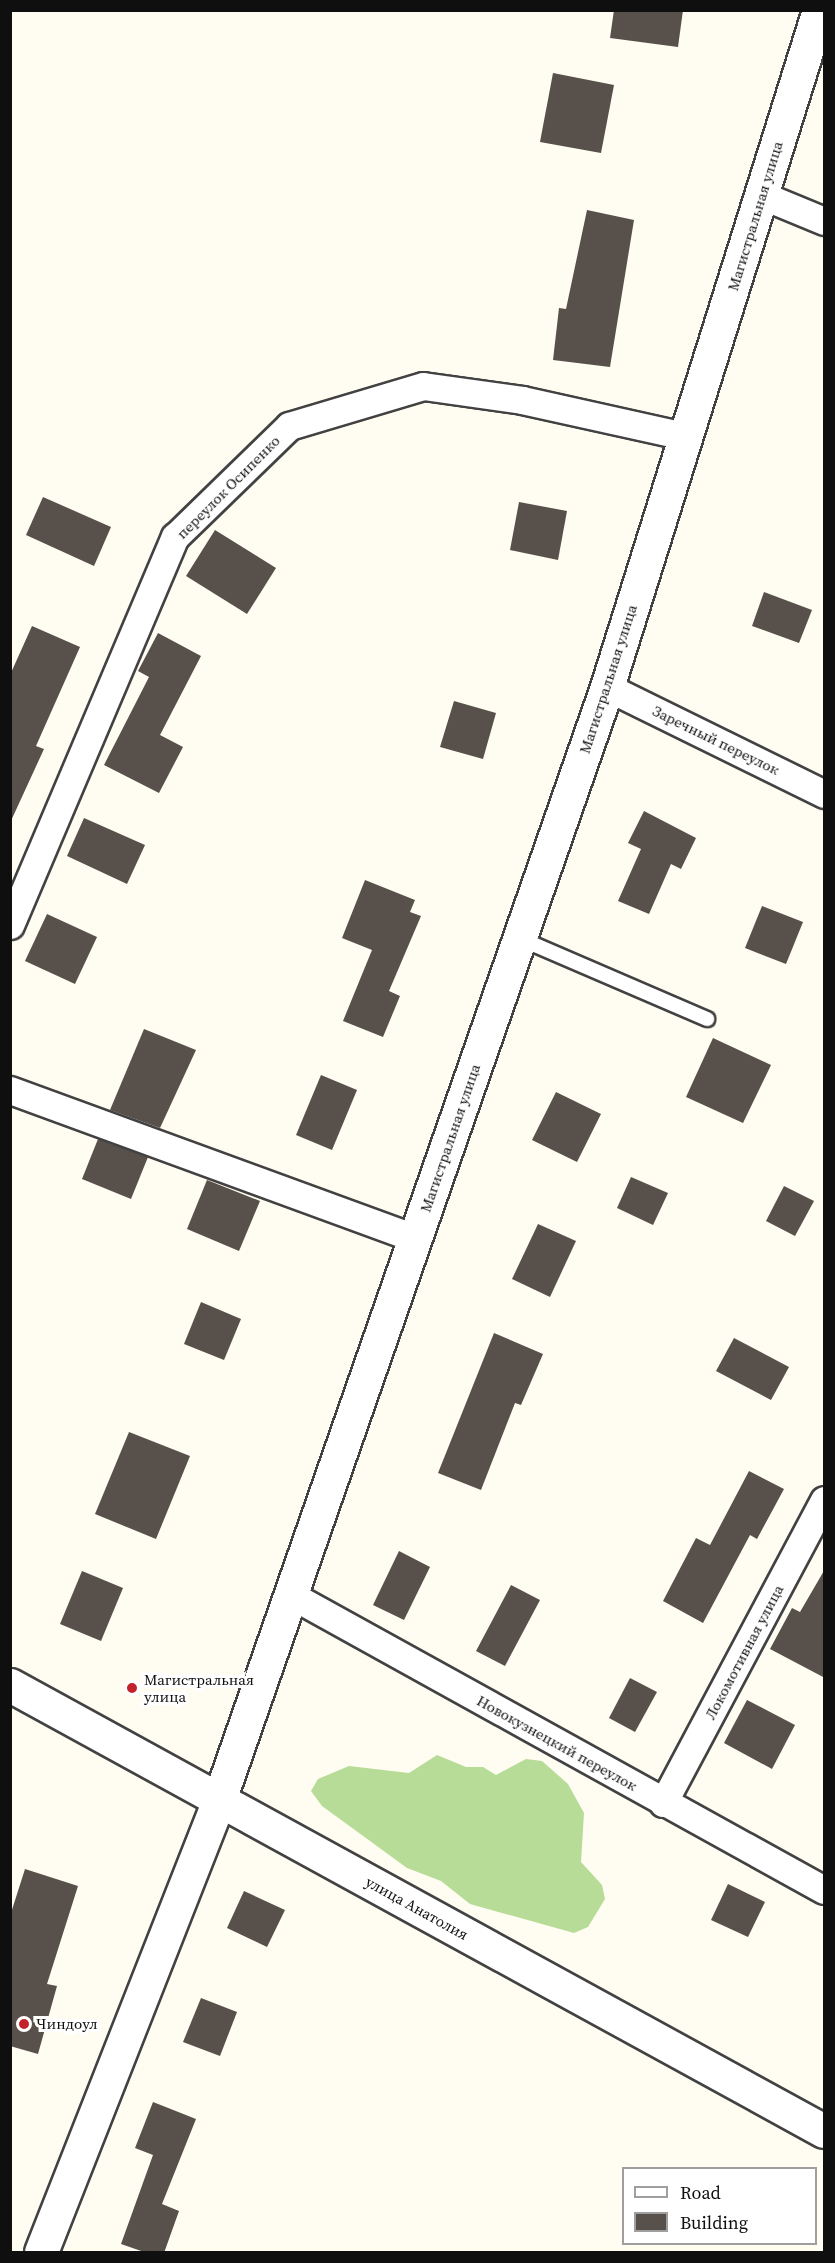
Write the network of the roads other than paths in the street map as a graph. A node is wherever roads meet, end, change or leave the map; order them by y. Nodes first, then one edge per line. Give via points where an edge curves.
1 (819, 10) edge
2 (761, 195) junction
3 (825, 221) edge
4 (685, 436) junction
5 (606, 687) junction
6 (825, 794) edge
7 (10, 925) edge
8 (519, 938) junction
9 (707, 1019) dead end
10 (10, 1090) edge
11 (415, 1238) junction
12 (825, 1500) edge
13 (291, 1595) junction
14 (10, 1685) edge
15 (219, 1800) junction
16 (663, 1803) junction
17 (825, 1890) edge
18 (825, 2131) edge
19 (41, 2253) edge

1 - 2 street, Магистральная улица
2 - 3 street
2 - 4 street, Магистральная улица
4 - 5 street, Магистральная улица
4 - 7 street, переулок Осипенко via 522,400 423,386 289,426 175,537
5 - 6 street, Заречный переулок
5 - 8 street, Магистральная улица
8 - 9 lane
8 - 11 street, Магистральная улица
10 - 11 street
11 - 13 street, Магистральная улица
12 - 16 street, Локомотивная улица
13 - 15 street, Магистральная улица
13 - 16 street, Новокузнецкий переулок
14 - 15 street, улица Анатолия
15 - 18 street, улица Анатолия
15 - 19 street, Магистральная улица
16 - 17 street, Новокузнецкий переулок

